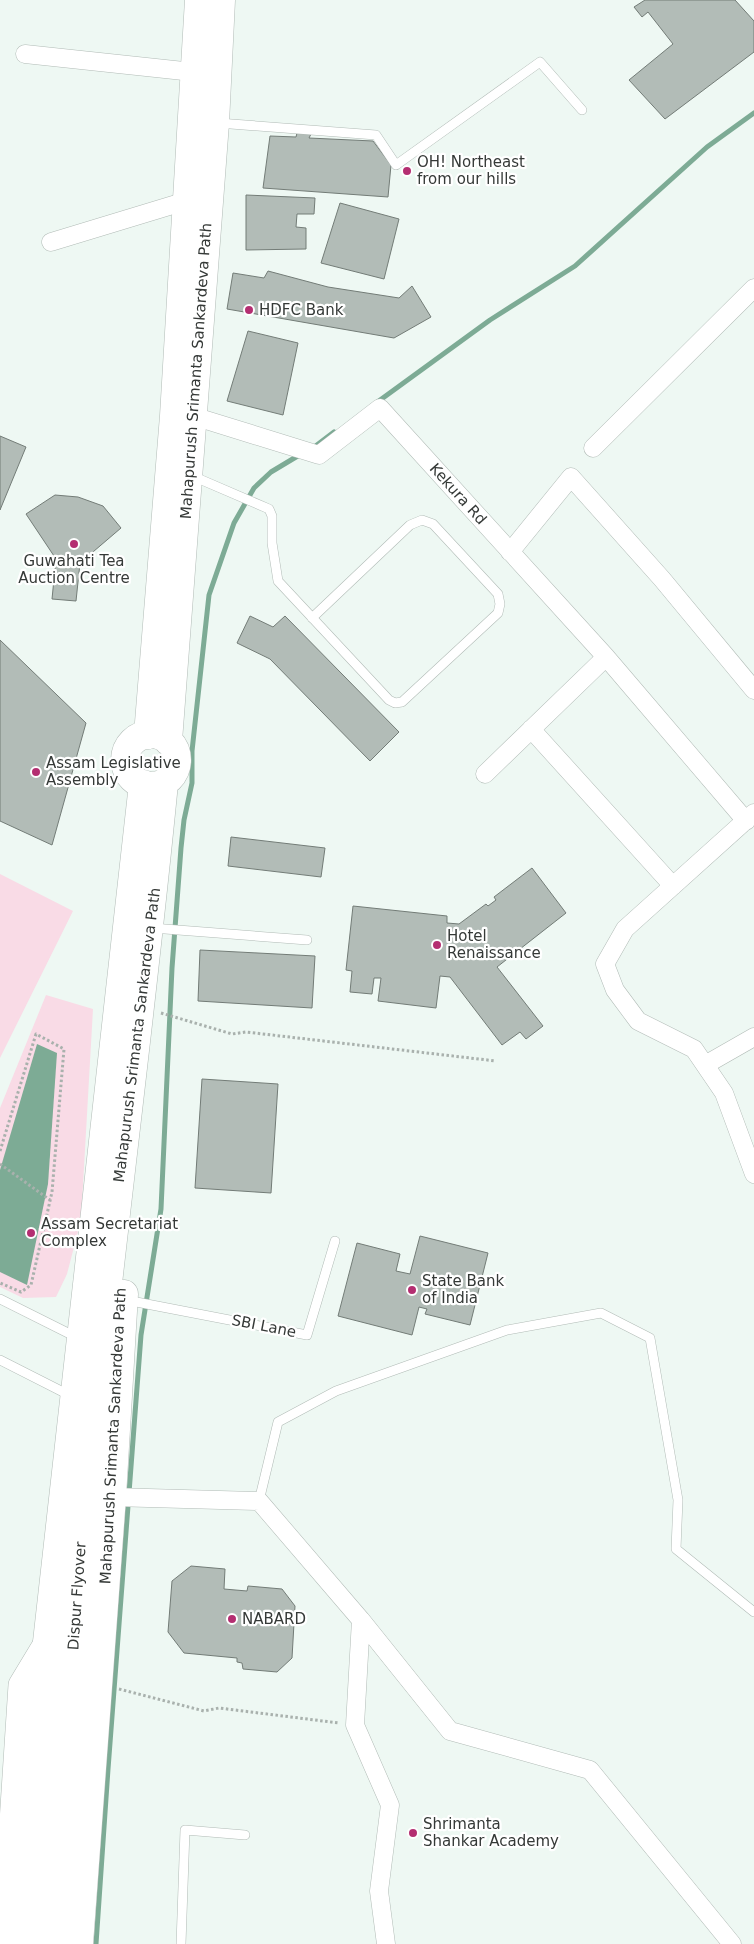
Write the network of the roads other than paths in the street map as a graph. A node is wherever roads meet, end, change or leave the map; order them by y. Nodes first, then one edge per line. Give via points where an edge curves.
1 (199, 0) edge
2 (221, 0) edge
3 (25, 54) dead end
4 (193, 72) junction
5 (582, 110) dead end
6 (215, 123) junction
7 (186, 201) junction
8 (51, 242) dead end
9 (754, 288) edge
10 (193, 416) junction
11 (592, 448) dead end
12 (188, 475) junction
13 (510, 552) junction
14 (312, 618) junction
15 (606, 657) junction
16 (754, 690) edge
17 (531, 729) junction
18 (158, 738) junction
19 (485, 774) dead end
20 (154, 784) junction
21 (750, 817) edge
22 (672, 886) junction
23 (157, 928) junction
24 (307, 940) dead end
25 (754, 1037) edge
26 (705, 1065) junction
27 (754, 1174) edge
28 (335, 1241) dead end
29 (112, 1249) junction
30 (0, 1299) edge
31 (132, 1301) junction
32 (80, 1340) junction
33 (0, 1360) edge
34 (85, 1401) junction
35 (116, 1497) junction
36 (259, 1501) junction
37 (754, 1612) edge
38 (361, 1620) junction
39 (47, 1642) junction
40 (245, 1835) dead end
41 (4, 1944) edge
42 (28, 1944) edge
43 (52, 1944) edge
44 (79, 1944) edge
45 (181, 1944) edge
46 (386, 1944) edge
47 (732, 1944) edge

1 - 4 main road, Mahapurush Srimanta Sankardeva Path
2 - 6 main road, Mahapurush Srimanta Sankardeva Path
3 - 4 street
4 - 7 main road, Mahapurush Srimanta Sankardeva Path
5 - 6 lane via 540,62 396,165 376,135
6 - 10 main road, Mahapurush Srimanta Sankardeva Path
7 - 8 street
7 - 18 main road, Mahapurush Srimanta Sankardeva Path
9 - 11 street
10 - 12 main road, Mahapurush Srimanta Sankardeva Path
10 - 13 street, Kekura Rd via 319,455 380,408
12 - 14 lane via 269,509 278,581
12 - 18 main road, Mahapurush Srimanta Sankardeva Path
13 - 15 street, Kekura Rd
13 - 16 street via 571,477 662,579
14 - 14 lane via 395,704 402,702 498,613 500,604 498,594 433,524 422,520 410,525
15 - 17 street
15 - 21 street, Kekura Rd
17 - 19 street
17 - 22 street
18 - 20 main road via 176,752 177,761 171,777
18 - 20 main road via 136,739 126,753 125,762 132,778
20 - 23 main road, Mahapurush Srimanta Sankardeva Path
20 - 32 main road, Mahapurush Srimanta Sankardeva Path
21 - 22 street
22 - 26 street via 625,929 605,964 615,990 638,1020 694,1049
23 - 24 lane
23 - 29 main road, Mahapurush Srimanta Sankardeva Path
25 - 26 street
26 - 27 street via 724,1093
28 - 31 lane, SBI Lane via 307,1335
29 - 31 main road, Mahapurush Srimanta Sankardeva Path
29 - 34 main road, Dispur Flyover
30 - 32 lane
31 - 35 main road, Mahapurush Srimanta Sankardeva Path
32 - 34 main road, Mahapurush Srimanta Sankardeva Path
33 - 34 lane
34 - 39 main road, Mahapurush Srimanta Sankardeva Path
34 - 43 main road, Dispur Flyover via 80,1563
35 - 36 street
35 - 44 main road, Mahapurush Srimanta Sankardeva Path
36 - 37 lane via 278,1422 336,1391 507,1330 601,1313 650,1338 678,1500 676,1549
36 - 38 street
38 - 46 street via 354,1725 390,1805 379,1891
38 - 47 street via 450,1730 590,1770
39 - 41 main road via 21,1685
39 - 42 main road, Mahapurush Srimanta Sankardeva Path
40 - 45 lane via 184,1830

